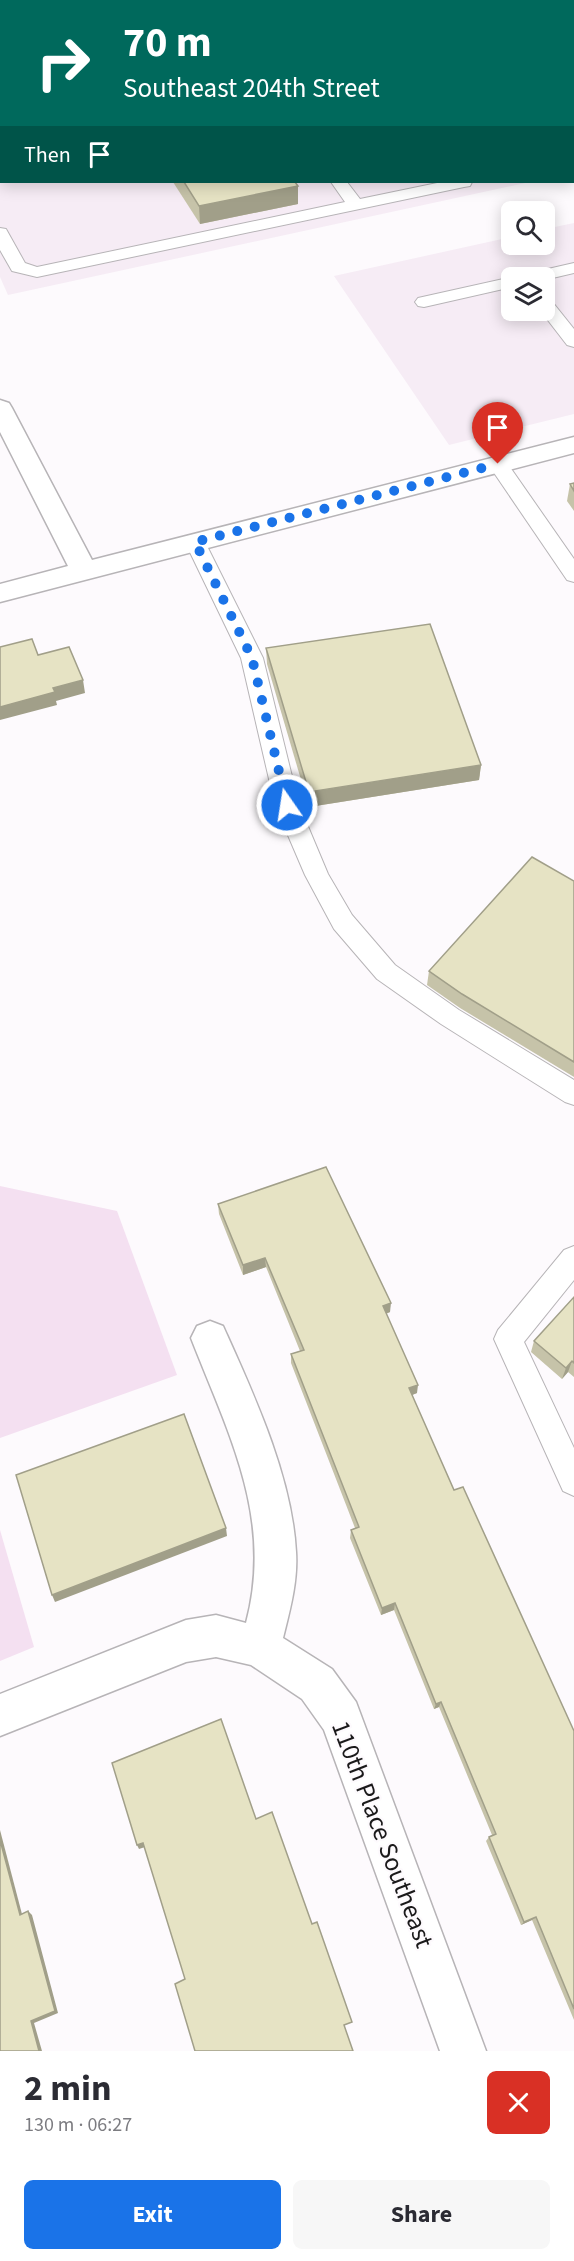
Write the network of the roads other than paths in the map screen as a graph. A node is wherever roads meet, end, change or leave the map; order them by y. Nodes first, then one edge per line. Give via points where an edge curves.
1 (340, 183) edge
2 (459, 183) edge
3 (356, 205) junction
4 (0, 233) edge
5 (574, 268) edge
6 (555, 273) edge
7 (501, 284) edge
8 (424, 302) dead end
9 (555, 317) edge
10 (574, 341) edge
11 (0, 408) edge
12 (574, 445) edge
13 (498, 464) junction
14 (195, 542) junction
15 (85, 572) junction
16 (574, 575) edge
17 (0, 593) edge
18 (574, 1094) edge
19 (574, 1259) edge
20 (210, 1338) dead end
21 (574, 1481) edge
22 (260, 1647) junction
23 (0, 1715) edge
24 (464, 2051) edge

1 - 3 lane
2 - 3 lane
3 - 4 lane via 37,272 18,267
5 - 6 lane
7 - 8 lane
9 - 10 lane
11 - 15 street
12 - 13 street
13 - 14 street
13 - 16 lane
14 - 15 street
14 - 18 lane via 252,658 287,805 343,922 386,972
15 - 17 street
19 - 21 lane via 508,1339
20 - 22 street via 269,1493 276,1539 275,1584
22 - 23 street, 110th Place Southeast via 216,1636 186,1641
22 - 24 street, 110th Place Southeast via 317,1684 340,1717

